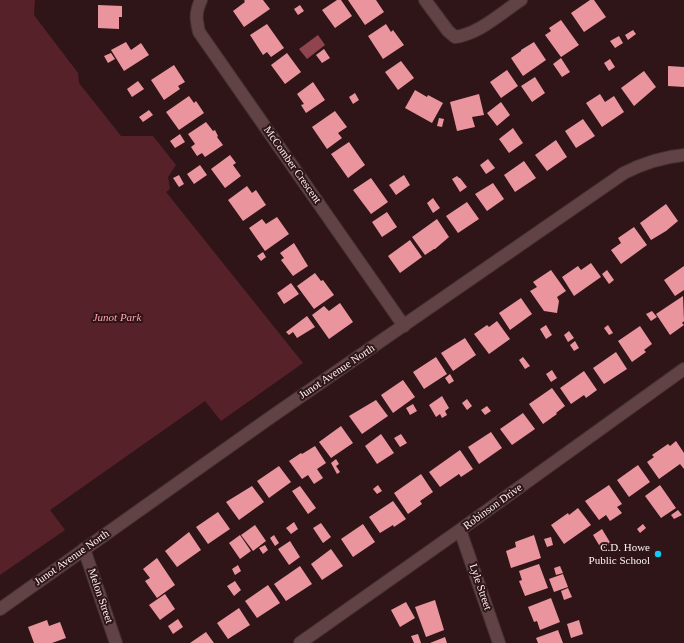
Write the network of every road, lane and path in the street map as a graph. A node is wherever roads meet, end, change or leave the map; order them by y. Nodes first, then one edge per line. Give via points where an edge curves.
1 (201, 0) edge
2 (426, 0) edge
3 (521, 0) edge
4 (684, 155) edge
5 (404, 326) junction
6 (684, 369) edge
7 (460, 530) junction
8 (84, 549) junction
9 (0, 609) edge
10 (307, 641) edge
11 (116, 643) edge
12 (499, 643) edge

1 - 5 street, McComber Crescent via 196,20 199,32
2 - 3 street via 449,33 455,37 474,32
4 - 5 street, Junot Avenue North via 660,158 624,173
5 - 8 street, Junot Avenue North
6 - 7 street, Robinson Drive
7 - 10 street, Robinson Drive
7 - 12 street, Lyle Street
8 - 9 street, Junot Avenue North
8 - 11 street, Melon Street

